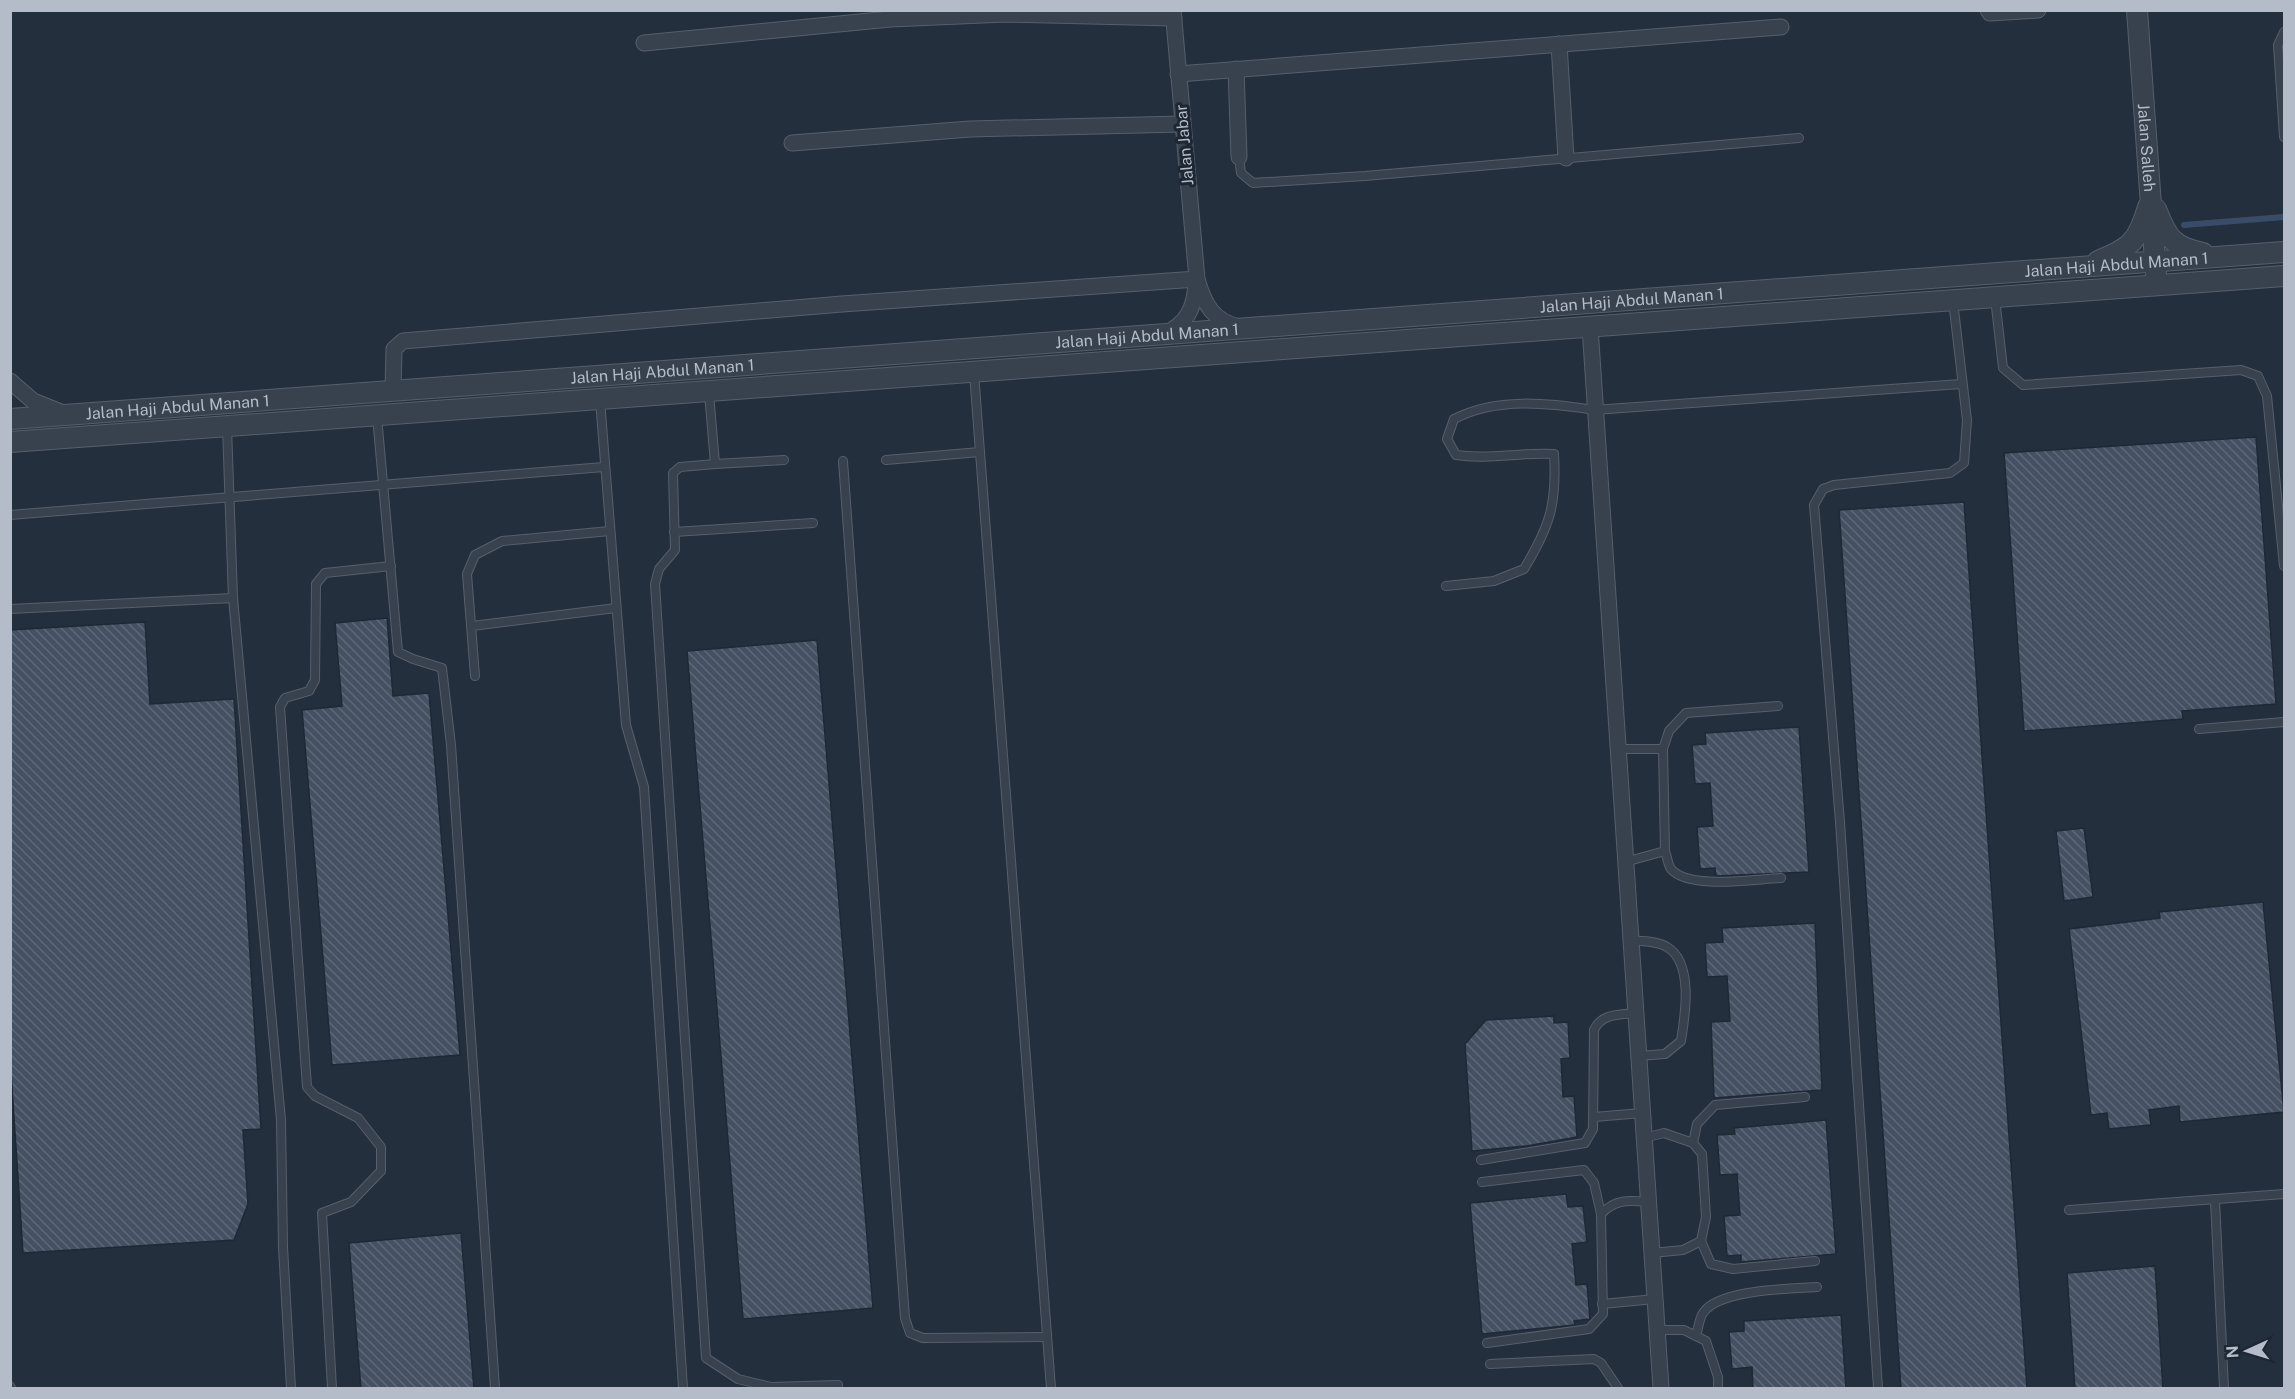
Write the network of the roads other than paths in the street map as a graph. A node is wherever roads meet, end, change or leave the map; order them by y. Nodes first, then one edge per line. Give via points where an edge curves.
1 (1988, 10) edge
2 (2038, 10) edge
3 (2137, 10) edge
4 (1174, 14) edge
5 (1781, 27) dead end
6 (2284, 32) edge
7 (644, 44) dead end
8 (1559, 44) junction
9 (1236, 69) junction
10 (1178, 74) junction
11 (1182, 124) junction
12 (2284, 137) edge
13 (1799, 138) dead end
14 (792, 143) dead end
15 (1239, 157) joint
16 (1566, 158) junction
17 (2151, 195) junction
18 (2284, 252) edge
19 (2217, 256) junction
20 (2155, 261) junction
21 (2081, 267) junction
22 (2284, 276) edge
23 (1197, 279) junction
24 (2156, 286) junction
25 (1995, 298) junction
26 (1953, 301) junction
27 (1590, 327) junction
28 (1245, 329) junction
29 (1162, 336) junction
30 (974, 372) junction
31 (10, 381) edge
32 (393, 384) junction
33 (1961, 384) junction
34 (709, 392) junction
35 (600, 399) junction
36 (1594, 410) junction
37 (68, 414) junction
38 (377, 415) junction
39 (10, 419) edge
40 (227, 426) junction
41 (10, 442) edge
42 (980, 452) junction
43 (784, 460) dead end
44 (886, 460) dead end
45 (843, 461) dead end
46 (715, 464) junction
47 (604, 467) junction
48 (383, 484) junction
49 (230, 497) junction
50 (10, 515) edge
51 (813, 523) dead end
52 (610, 531) junction
53 (674, 532) junction
54 (391, 566) junction
55 (2284, 566) edge
56 (1446, 586) dead end
57 (233, 598) junction
58 (10, 609) edge
59 (616, 609) junction
60 (472, 626) junction
61 (475, 676) dead end
62 (1778, 706) dead end
63 (2283, 720) edge
64 (2199, 729) dead end
65 (1617, 749) junction
66 (1663, 749) junction
67 (1665, 851) junction
68 (1625, 862) junction
69 (1781, 878) dead end
70 (1630, 940) junction
71 (1636, 1013) junction
72 (1638, 1056) junction
73 (1805, 1096) dead end
74 (1642, 1113) junction
75 (1594, 1118) junction
76 (1644, 1138) junction
77 (1693, 1143) junction
78 (1480, 1160) dead end
79 (1482, 1182) dead end
80 (2284, 1194) edge
81 (2215, 1201) junction
82 (1648, 1202) junction
83 (2069, 1210) dead end
84 (1601, 1214) junction
85 (1701, 1240) junction
86 (1652, 1253) junction
87 (1815, 1261) dead end
88 (1817, 1287) dead end
89 (1655, 1299) junction
90 (1602, 1304) junction
91 (1657, 1330) junction
92 (1696, 1336) junction
93 (1047, 1337) junction
94 (1486, 1343) dead end
95 (1490, 1364) dead end
96 (838, 1385) dead end
97 (1659, 1388) edge
98 (291, 1389) edge
99 (332, 1389) edge
100 (495, 1389) edge
101 (683, 1389) edge
102 (1051, 1389) edge
103 (1618, 1389) edge
104 (1718, 1389) edge
105 (1878, 1389) edge
106 (2224, 1389) edge

1 - 2 street
3 - 17 street, Jalan Salleh
4 - 7 street via 913,18
4 - 10 street, Jalan Jabar
5 - 8 street
6 - 12 lane via 2278,45
8 - 9 street
8 - 16 street
9 - 10 street
9 - 15 street
10 - 11 street, Jalan Jabar
11 - 14 street via 970,129
11 - 23 street, Jalan Jabar
13 - 16 lane
15 - 16 lane via 1241,173 1253,183
17 - 19 street via 2171,239 2179,246
17 - 20 street, Jalan Salleh
17 - 21 street via 2136,238 2118,253
18 - 19 street, Jalan Haji Abdul Manan 1
19 - 20 street, Jalan Haji Abdul Manan 1
20 - 21 street, Jalan Haji Abdul Manan 1
20 - 24 street, Jalan Salleh
21 - 28 street, Jalan Haji Abdul Manan 1
22 - 24 street, Jalan Haji Abdul Manan 1
23 - 28 street via 1212,314
23 - 29 street via 1190,315
23 - 32 street via 403,341 394,349
24 - 25 street, Jalan Haji Abdul Manan 1
25 - 26 street, Jalan Haji Abdul Manan 1
25 - 55 lane via 2003,368 2023,385 2241,370 2258,376 2267,396
26 - 27 street, Jalan Haji Abdul Manan 1
26 - 33 lane
27 - 30 street, Jalan Haji Abdul Manan 1
27 - 36 street
28 - 29 street, Jalan Haji Abdul Manan 1
29 - 32 street, Jalan Haji Abdul Manan 1
30 - 34 street, Jalan Haji Abdul Manan 1
30 - 42 lane
31 - 37 street via 33,401
32 - 37 street, Jalan Haji Abdul Manan 1
33 - 36 lane
33 - 105 lane via 1967,420 1964,463 1950,473 1834,485 1823,489 1814,505 1841,834
34 - 35 street, Jalan Haji Abdul Manan 1
34 - 46 lane
35 - 38 street, Jalan Haji Abdul Manan 1
35 - 47 lane
36 - 56 lane via 1543,402 1472,409 1454,419 1447,439 1456,455 1473,458 1526,452 1554,454 1556,482 1551,519 1524,569 1494,581
36 - 65 street
37 - 39 street, Jalan Haji Abdul Manan 1
38 - 40 street, Jalan Haji Abdul Manan 1
38 - 48 lane
40 - 41 street, Jalan Haji Abdul Manan 1
40 - 49 lane
42 - 44 lane
42 - 93 lane
43 - 46 lane
45 - 93 lane via 905,1318 910,1333 923,1338
46 - 53 lane via 680,467 673,473
47 - 48 lane
47 - 52 lane
48 - 49 lane
48 - 54 lane
49 - 50 lane
49 - 57 lane
51 - 53 lane
52 - 59 lane
52 - 60 lane via 502,541 475,555 467,574
53 - 96 lane via 674,554 659,568 656,584 706,1358 738,1379 771,1387
54 - 99 lane via 325,573 316,584 315,680 309,691 285,698 280,706 307,1087 315,1096 358,1118 381,1147 381,1171 351,1202 322,1213
54 - 100 lane via 398,652 442,668 452,745
57 - 58 lane
57 - 98 lane via 281,1120
59 - 60 lane
59 - 101 lane via 626,725 644,787
60 - 61 lane
62 - 66 lane via 1686,713 1669,730
63 - 64 lane
65 - 66 lane
65 - 68 street
66 - 67 lane
67 - 68 lane
67 - 69 lane via 1670,868 1685,879 1712,882
68 - 70 street
70 - 71 street
70 - 72 lane via 1668,947 1678,958 1686,982 1681,1041 1665,1054
71 - 72 street
71 - 75 lane via 1607,1016 1594,1030
72 - 74 street
73 - 77 lane via 1715,1105 1697,1124
74 - 75 lane
74 - 76 street
75 - 78 lane via 1585,1143
76 - 77 lane via 1664,1133
76 - 82 street
77 - 85 lane via 1702,1154 1706,1217
79 - 84 lane via 1584,1170 1594,1183
80 - 81 lane
81 - 83 lane
81 - 106 lane
82 - 84 lane via 1610,1204
82 - 86 street
84 - 90 lane
85 - 86 lane via 1683,1250
85 - 87 lane via 1712,1264 1733,1269
86 - 89 street
88 - 92 lane via 1721,1300 1703,1313
89 - 90 lane
89 - 91 street
90 - 94 lane via 1603,1314 1589,1329
91 - 92 lane via 1684,1330
91 - 97 street
92 - 104 lane via 1706,1341
93 - 102 lane
95 - 103 lane via 1594,1359

